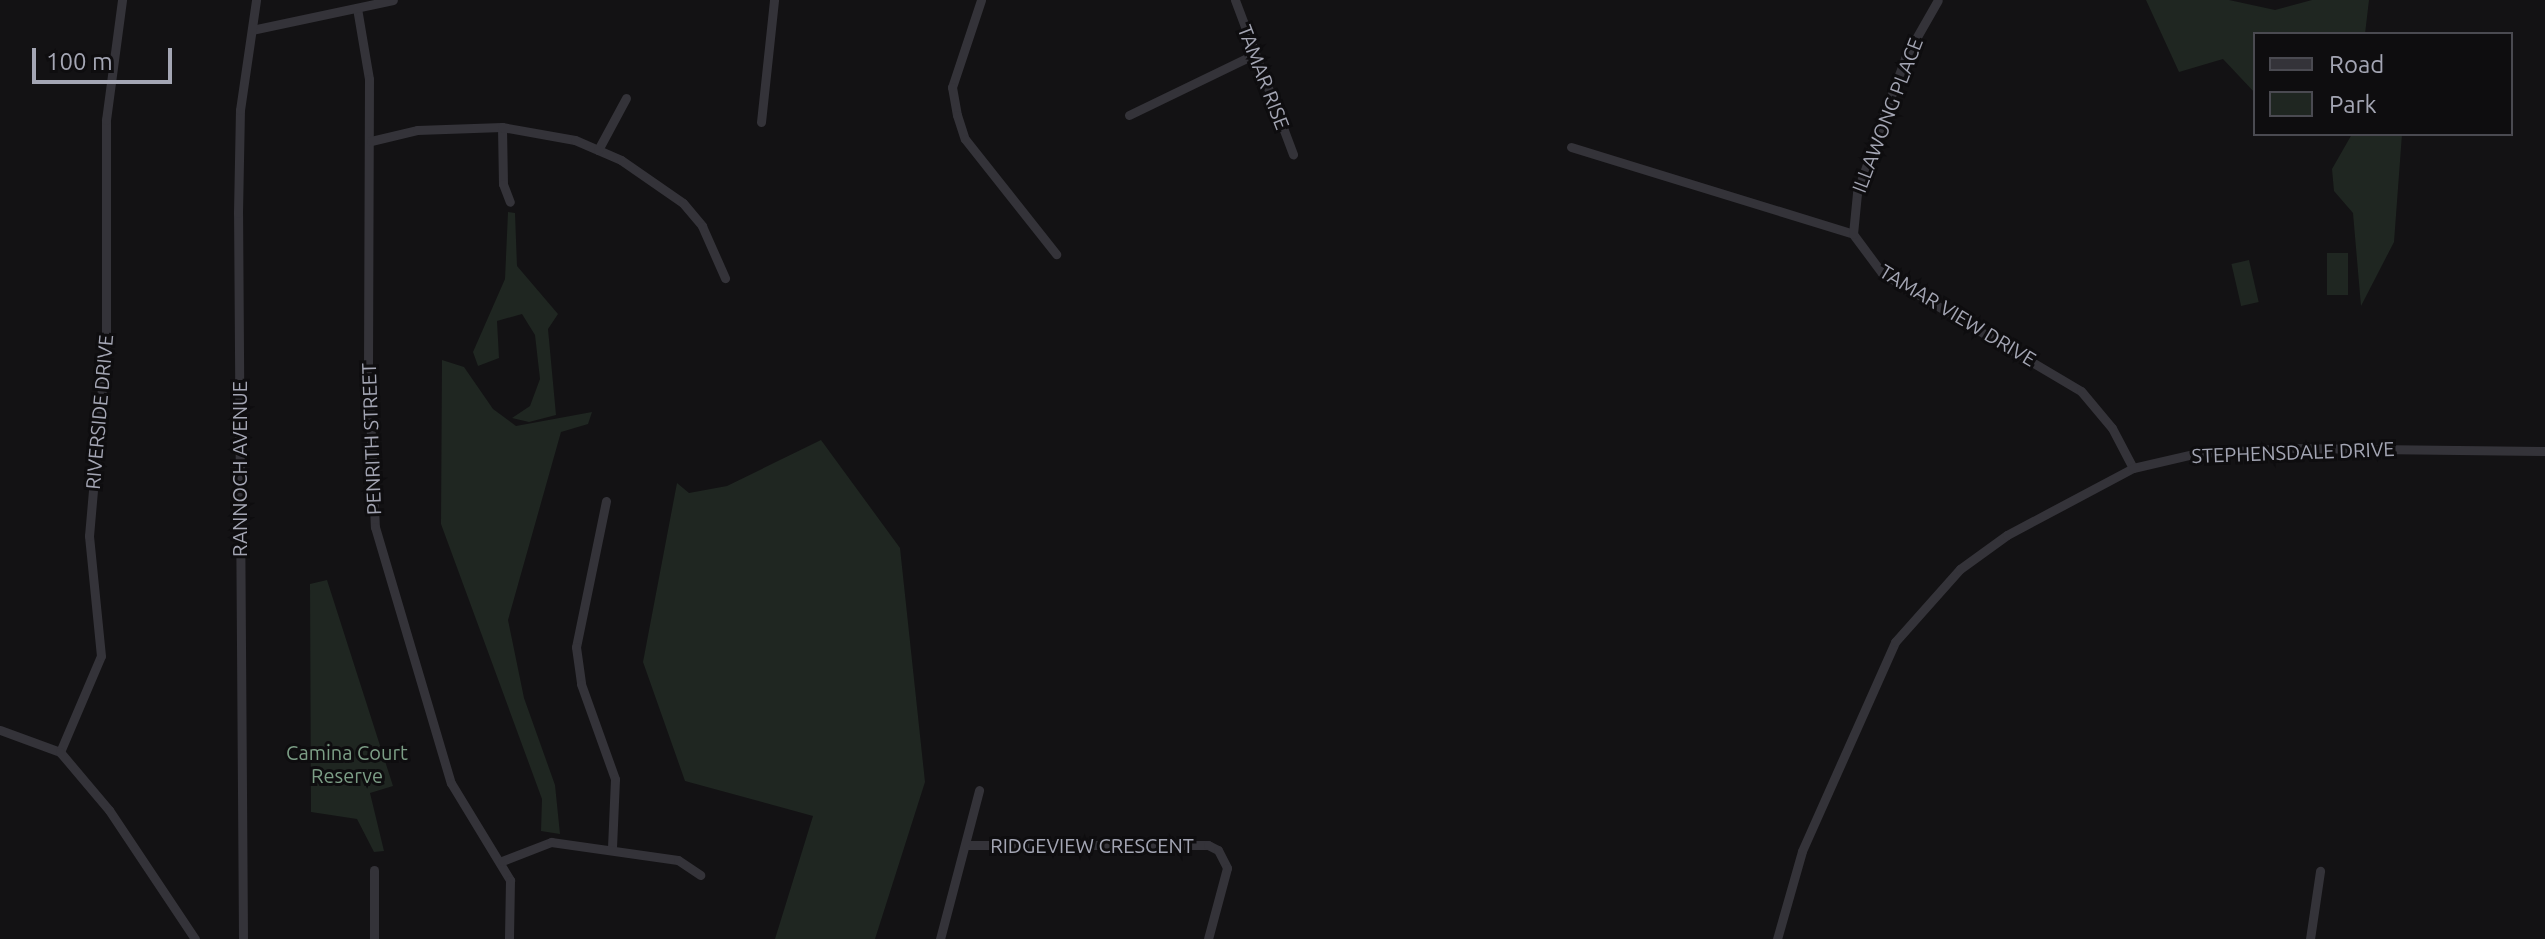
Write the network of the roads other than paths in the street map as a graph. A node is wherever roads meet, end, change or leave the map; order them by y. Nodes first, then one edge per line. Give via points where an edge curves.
1 (122, 0) edge
2 (256, 0) edge
3 (393, 0) edge
4 (774, 0) edge
5 (981, 0) edge
6 (1235, 0) edge
7 (1938, 0) edge
8 (357, 8) junction
9 (252, 30) junction
10 (1255, 54) junction
11 (626, 98) dead end
12 (1129, 115) dead end
13 (761, 122) dead end
14 (502, 127) junction
15 (371, 141) junction
16 (1571, 147) dead end
17 (598, 150) junction
18 (1293, 154) dead end
19 (510, 202) dead end
20 (1853, 234) junction
21 (1056, 254) dead end
22 (725, 278) dead end
23 (2545, 451) edge
24 (2133, 468) junction
25 (606, 501) dead end
26 (0, 730) edge
27 (60, 752) junction
28 (979, 790) dead end
29 (966, 845) junction
30 (612, 849) junction
31 (502, 861) junction
32 (374, 870) dead end
33 (2320, 871) dead end
34 (700, 875) dead end
35 (195, 939) edge
36 (243, 939) edge
37 (374, 939) edge
38 (509, 939) edge
39 (940, 939) edge
40 (1208, 939) edge
41 (1777, 939) edge
42 (2310, 939) edge

1 - 27 street, RIVERSIDE DRIVE via 106,120 106,343 89,536 101,656
2 - 9 street, RANNOCH AVENUE
3 - 8 street
4 - 13 street
5 - 21 street via 952,87 957,115 965,139
6 - 10 street, TAMAR RISE
7 - 20 street, ILLAWONG PLACE via 1906,56 1880,127 1857,193
8 - 9 street
8 - 15 street, PENRITH STREET via 369,79
9 - 36 street, RANNOCH AVENUE via 240,110 238,213
10 - 12 street
10 - 18 street, TAMAR RISE
11 - 17 street
14 - 15 street via 417,130
14 - 17 street via 543,131
14 - 19 street via 503,184
15 - 31 street, PENRITH STREET via 368,369 375,527 451,783
16 - 20 street
17 - 22 street via 683,203 702,226
20 - 24 street, TAMAR VIEW DRIVE via 1882,273 2081,391 2112,428
23 - 24 street, STEPHENSDALE DRIVE via 2290,448 2198,453
24 - 41 street, STEPHENSDALE DRIVE via 2046,512 1976,557 1895,642 1802,851
25 - 30 street via 576,647 581,684 615,779
26 - 27 street
27 - 35 street via 109,810
28 - 29 street
29 - 39 street
29 - 40 street, RIDGEVIEW CRESCENT via 1208,845 1218,850 1227,868
30 - 31 street via 551,842
30 - 34 street via 678,860
31 - 38 street, PENRITH STREET via 513,897
32 - 37 street
33 - 42 street

